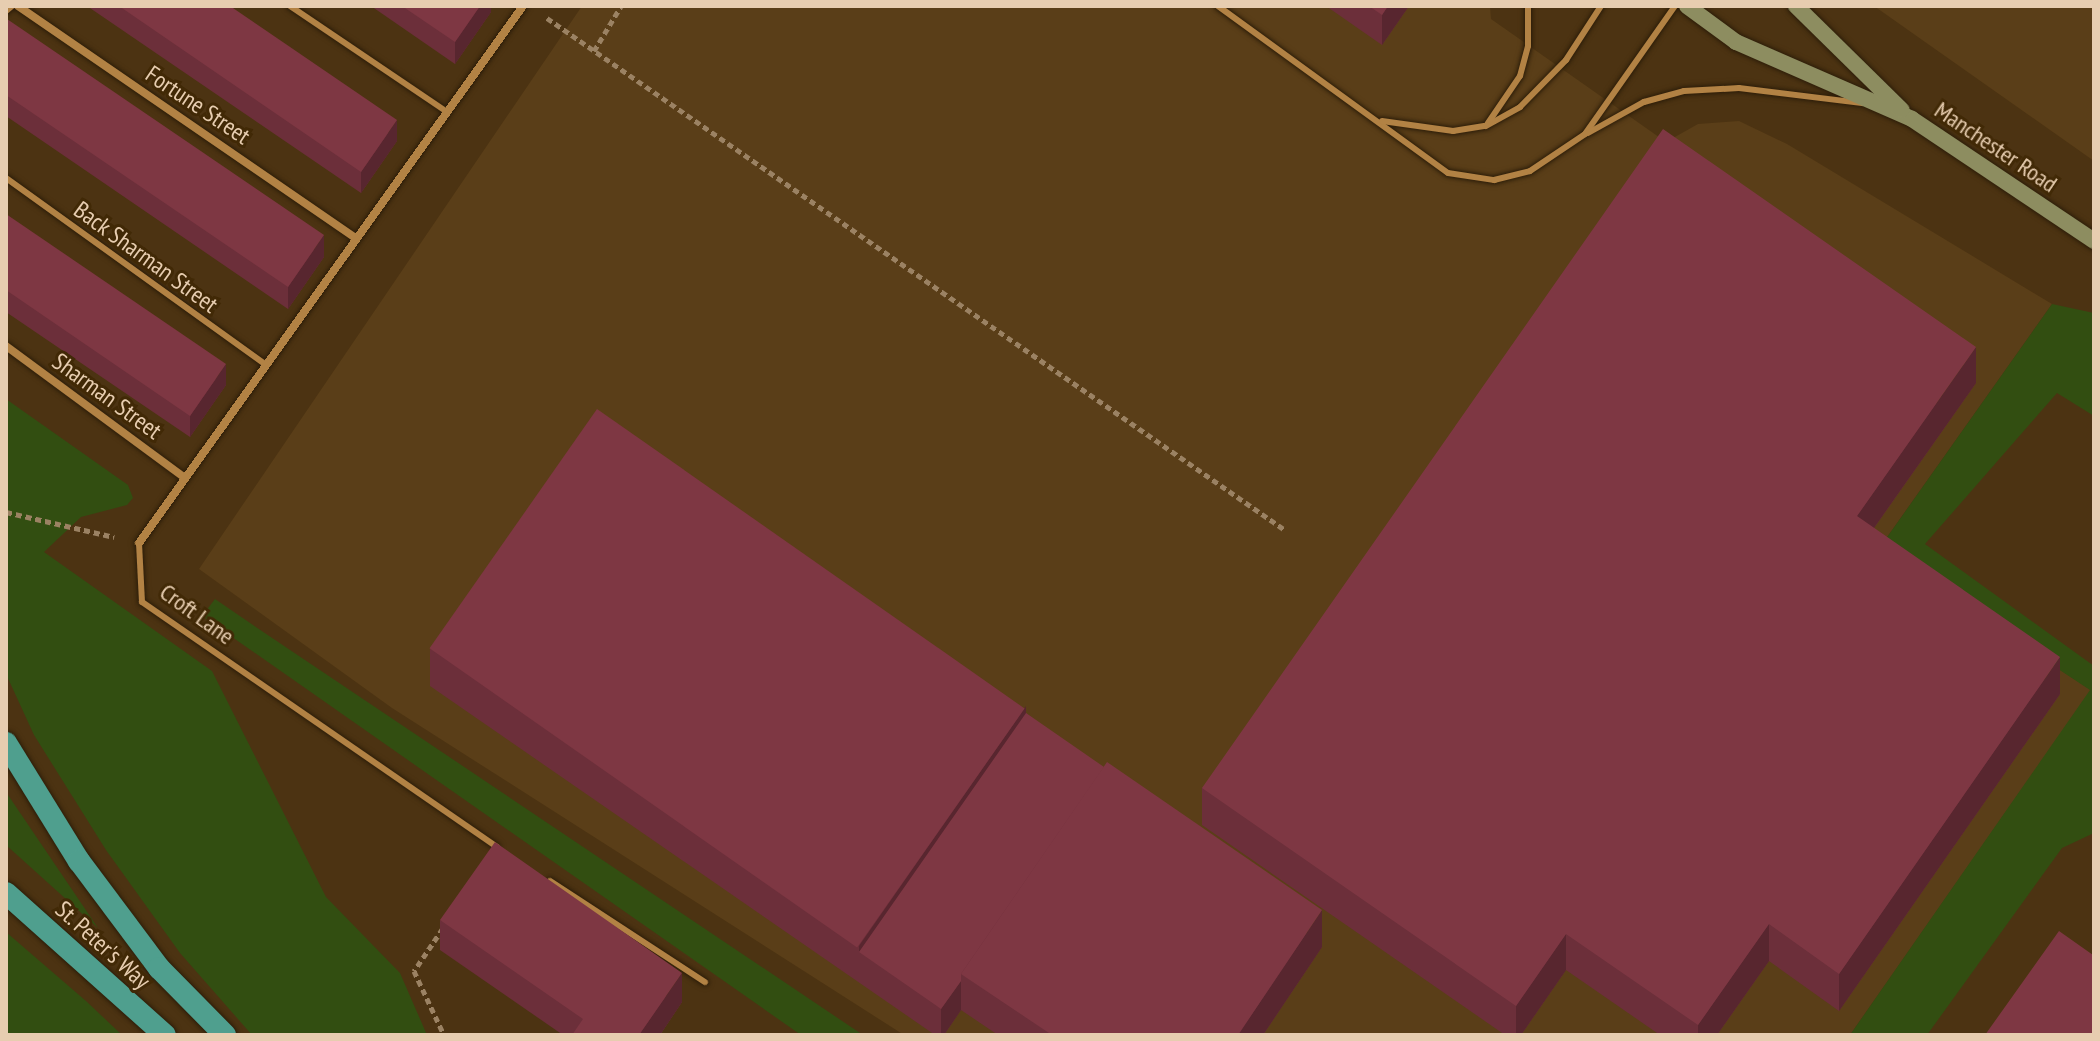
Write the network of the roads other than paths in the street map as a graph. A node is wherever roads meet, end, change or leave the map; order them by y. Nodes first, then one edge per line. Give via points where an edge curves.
1 (12, 6) edge
2 (18, 6) edge
3 (290, 6) edge
4 (523, 6) edge
5 (1218, 6) edge
6 (1528, 6) edge
7 (1601, 6) edge
8 (1675, 6) edge
9 (1687, 6) edge
10 (1796, 6) edge
11 (6, 11) edge
12 (1882, 106) junction
13 (447, 112) junction
14 (1912, 119) junction
15 (1379, 121) junction
16 (1486, 126) junction
17 (1585, 134) junction
18 (6, 178) edge
19 (356, 238) junction
20 (2094, 241) edge
21 (6, 346) edge
22 (266, 365) junction
23 (185, 478) junction
24 (139, 543) joint
25 (6, 743) edge
26 (511, 855) edge
27 (537, 872) edge
28 (6, 893) edge
29 (705, 982) dead end
30 (165, 1035) edge
31 (225, 1035) edge

1 - 11 lane
2 - 19 street, Fortune Street
3 - 13 lane
4 - 13 street
5 - 15 lane
6 - 16 lane via 1528,46 1520,76
7 - 16 lane via 1566,60 1520,107
8 - 17 lane
9 - 12 main road, Manchester Road via 1736,42
10 - 14 main road, Manchester Road
12 - 14 main road, Manchester Road
12 - 17 lane via 1739,88 1684,91 1644,102
13 - 19 street
14 - 20 main road, Manchester Road
15 - 16 lane via 1453,131
15 - 17 lane via 1448,173 1494,180 1540,166
18 - 22 lane, Back Sharman Street
19 - 22 street
21 - 23 street, Sharman Street
22 - 23 street
23 - 24 street
24 - 26 lane, Croft Lane via 142,602
25 - 31 highway via 40,803 150,956
27 - 29 lane
28 - 30 highway, St. Peter's Way

